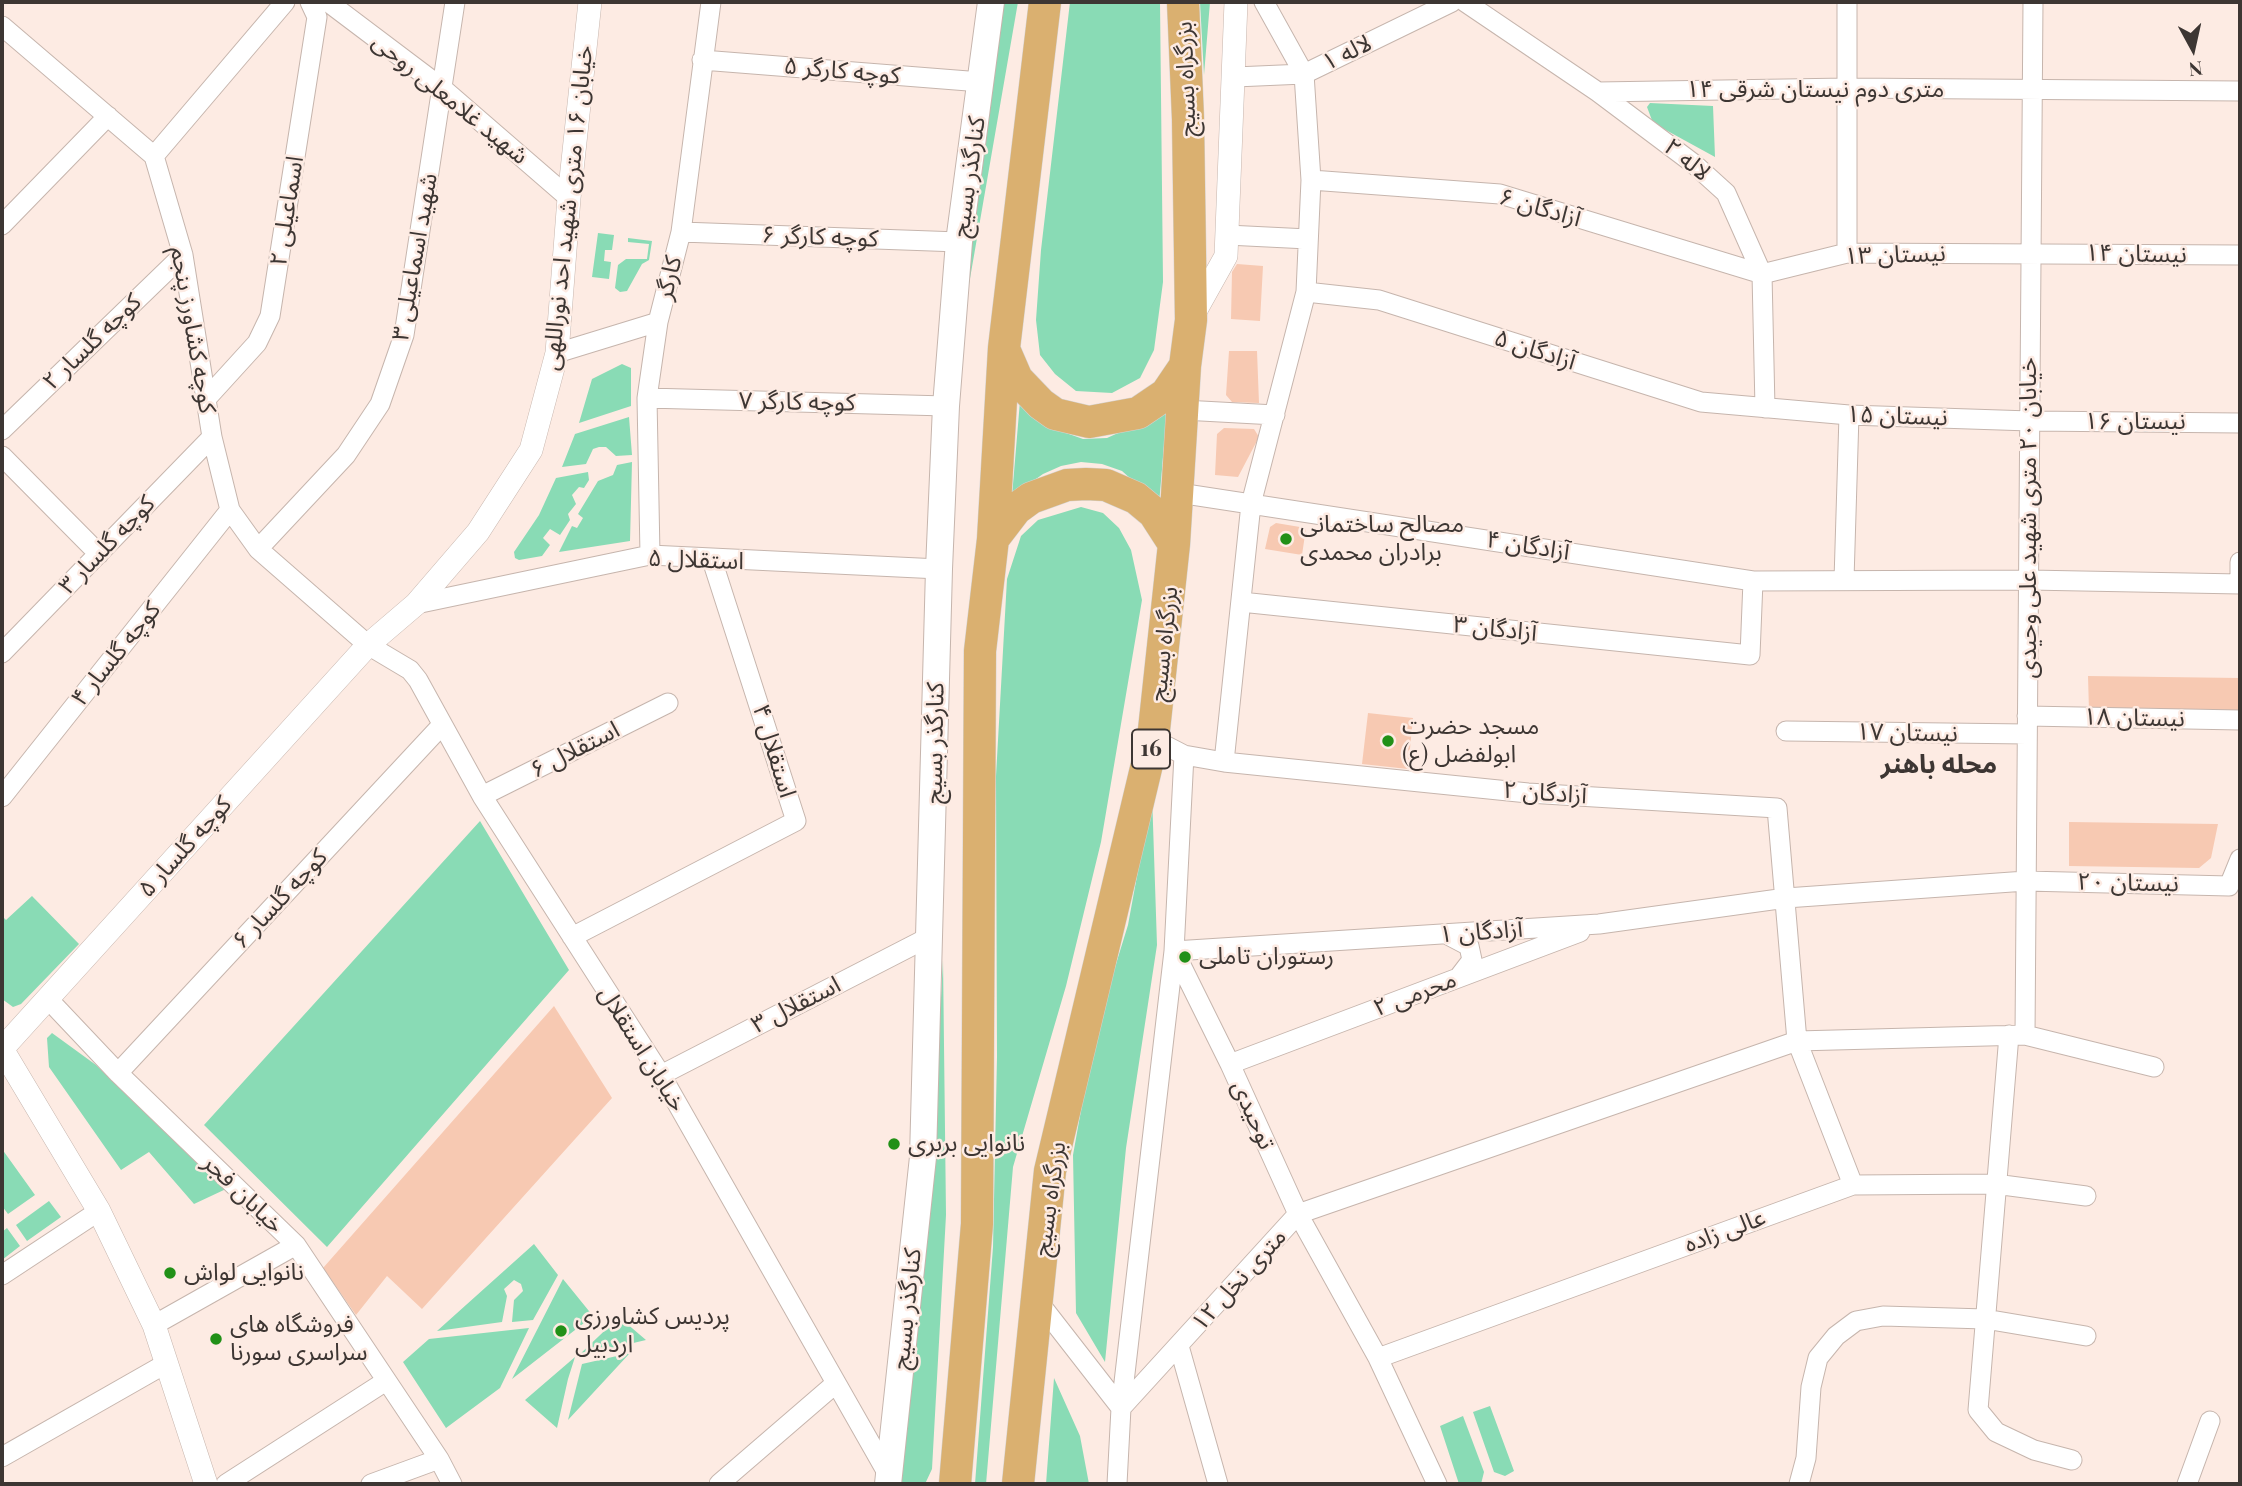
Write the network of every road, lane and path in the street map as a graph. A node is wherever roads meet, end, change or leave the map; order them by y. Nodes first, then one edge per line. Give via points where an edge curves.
1 (285, 2) edge
2 (310, 2) edge
3 (328, 2) edge
4 (455, 2) edge
5 (590, 2) edge
6 (711, 2) edge
7 (992, 2) edge
8 (1045, 2) edge
9 (1183, 2) edge
10 (1236, 2) edge
11 (1264, 2) edge
12 (1452, 2) edge
13 (1465, 2) edge
14 (1847, 2) edge
15 (2033, 2) edge
16 (2, 26) edge
17 (702, 60) junction
18 (1304, 74) junction
19 (1235, 77) junction
20 (981, 82) junction
21 (442, 88) junction
22 (1847, 88) junction
23 (2032, 89) junction
24 (2240, 91) edge
25 (1598, 92) junction
26 (108, 116) junction
27 (154, 156) junction
28 (1311, 180) junction
29 (569, 198) junction
30 (2, 225) edge
31 (1741, 228) junction
32 (681, 232) junction
33 (1227, 235) junction
34 (1308, 239) junction
35 (960, 242) junction
36 (2031, 252) junction
37 (1847, 253) junction
38 (183, 255) junction
39 (2240, 255) edge
40 (1714, 259) junction
41 (1762, 274) junction
42 (1306, 292) junction
43 (1191, 320) junction
44 (658, 322) junction
45 (1004, 348) junction
46 (557, 353) junction
47 (1185, 366) junction
48 (648, 398) junction
49 (206, 399) junction
50 (946, 406) junction
51 (1765, 408) junction
52 (1183, 410) junction
53 (1275, 415) junction
54 (1849, 415) junction
55 (2030, 421) junction
56 (2240, 423) edge
57 (2, 429) edge
58 (212, 437) junction
59 (2, 456) edge
60 (1179, 493) junction
61 (1251, 504) junction
62 (230, 510) junction
63 (993, 540) junction
64 (1174, 544) junction
65 (258, 549) junction
66 (99, 554) junction
67 (650, 555) junction
68 (712, 560) junction
69 (2240, 562) edge
70 (939, 569) junction
71 (1753, 580) junction
72 (1844, 580) junction
73 (2029, 580) junction
74 (2240, 584) edge
75 (1241, 602) junction
76 (416, 604) junction
77 (368, 645) junction
78 (2, 653) edge
79 (668, 703) dead end
80 (2240, 720) edge
81 (442, 725) junction
82 (2027, 725) junction
83 (1786, 731) dead end
84 (1153, 739) junction
85 (1184, 755) junction
86 (1224, 762) junction
87 (482, 796) junction
88 (2, 797) edge
89 (2240, 859) edge
90 (2026, 881) junction
91 (1786, 898) junction
92 (1599, 924) junction
93 (1446, 934) junction
94 (931, 936) junction
95 (572, 937) junction
96 (1174, 951) junction
97 (1460, 977) junction
98 (48, 999) junction
99 (2017, 1035) junction
100 (1797, 1041) junction
101 (2, 1049) edge
102 (1230, 1064) junction
103 (2154, 1068) dead end
104 (118, 1073) junction
105 (661, 1075) junction
106 (1995, 1184) junction
107 (1853, 1185) junction
108 (2086, 1196) dead end
109 (99, 1211) junction
110 (1298, 1214) junction
111 (296, 1245) junction
112 (2, 1275) edge
113 (1037, 1300) junction
114 (1985, 1319) junction
115 (155, 1325) junction
116 (2087, 1336) dead end
117 (1179, 1346) junction
118 (1378, 1358) junction
119 (167, 1363) junction
120 (386, 1381) junction
121 (835, 1384) junction
122 (1121, 1408) junction
123 (959, 1418) junction
124 (2210, 1420) dead end
125 (2, 1457) edge
126 (439, 1459) junction
127 (2072, 1460) dead end
128 (888, 1480) edge
129 (206, 1484) edge
130 (226, 1484) edge
131 (371, 1484) edge
132 (452, 1484) edge
133 (719, 1484) edge
134 (938, 1484) edge
135 (954, 1484) edge
136 (1018, 1484) edge
137 (1117, 1484) edge
138 (1218, 1484) edge
139 (1437, 1484) edge
140 (1799, 1484) edge
141 (2187, 1484) edge

1 - 27 street
2 - 49 street, اسماعیلی ۲ via 317,17 270,316 257,344
3 - 21 street, شهید غلامعلی روحی
4 - 21 street, شهید اسماعیلی ۳
5 - 29 street, خیابان ۱۶ متری شهید احد نوراللهی
6 - 17 street, کارگر
7 - 20 main road, کنارگذر بسیج
8 - 45 highway
9 - 43 highway, بزرگراه بسیج / 16
10 - 19 street
11 - 18 street
12 - 18 street, لاله ۱
13 - 25 street, لاله ۲
14 - 22 street
15 - 23 street, خیابان ۲۰ متری شهید علی وحیدی
16 - 26 street
17 - 20 street, کوچه کارگر ۵
17 - 32 street, کارگر
18 - 19 street, لاله ۱
18 - 28 street
19 - 33 street
20 - 35 main road, کنارگذر بسیج
21 - 29 street, شهید غلامعلی روحی
21 - 65 street, شهید اسماعیلی ۳ via 404,335 380,404 346,455
22 - 23 street, ۱۴ متری دوم نیستان شرقی
22 - 25 street, ۱۴ متری دوم نیستان شرقی
22 - 37 street
23 - 24 street, ۱۴ متری دوم نیستان شرقی
23 - 36 street, خیابان ۲۰ متری شهید علی وحیدی
25 - 31 street, لاله ۲ via 1726,193
26 - 27 street
26 - 30 street
27 - 38 street, کوچه کشاورز پنجم
28 - 34 street
28 - 40 street, آزادگان ۶ via 1500,194
29 - 46 street, خیابان ۱۶ متری شهید احد نوراللهی
31 - 40 street via 1734,249
31 - 41 street, لاله ۲
32 - 35 street, کوچه کارگر ۶
32 - 44 street, کارگر
33 - 34 street
33 - 43 street via 1226,256
34 - 42 street
35 - 50 main road, کنارگذر بسیج
36 - 37 street, نیستان ۱۳
36 - 39 street, نیستان ۱۴
36 - 55 street, خیابان ۲۰ متری شهید علی وحیدی
37 - 41 street, نیستان ۱۳
38 - 49 street, کوچه کشاورز پنجم
38 - 57 street, کوچه گلسار ۲
40 - 41 street, آزادگان ۶
41 - 51 street, لاله ۲
42 - 51 street, آزادگان ۵ via 1379,300 1701,402
42 - 53 street
43 - 47 highway, بزرگراه بسیج / 16
44 - 46 street
44 - 48 street, کارگر
45 - 47 highway via 1017,379 1041,404 1055,414 1089,422 1138,413 1166,394
45 - 63 highway
46 - 76 street, خیابان ۱۶ متری شهید احد نوراللهی via 531,450 478,532
47 - 52 highway, بزرگراه بسیج / 16
48 - 50 street, کوچه کارگر ۷
48 - 67 street, کارگر
49 - 58 street, کوچه کشاورز پنجم
50 - 70 main road, کنارگذر بسیج
51 - 54 street, نیستان ۱۵
52 - 53 street
52 - 60 highway, بزرگراه بسیج / 16
53 - 61 street
54 - 55 street, نیستان ۱۵
54 - 72 street
55 - 56 street, نیستان ۱۶
55 - 73 street, خیابان ۲۰ متری شهید علی وحیدی
58 - 62 street, کوچه کشاورز پنجم
58 - 66 street, کوچه گلسار ۳
59 - 66 street
60 - 61 street, آزادگان ۴
60 - 64 highway, بزرگراه بسیج / 16
61 - 71 street, آزادگان ۴
61 - 75 street
62 - 65 street, کوچه کشاورز پنجم
62 - 88 street, کوچه گلسار ۴
63 - 64 highway via 1016,509 1031,498 1067,485 1086,484 1106,485 1136,498 1154,513
63 - 123 highway via 980,652 977,1224
64 - 84 highway, بزرگراه بسیج / 16
65 - 77 street, کوچه کشاورز پنجم
66 - 78 street, کوچه گلسار ۳
67 - 68 street, استقلال ۵
67 - 76 street, استقلال ۵
68 - 70 street, استقلال ۵
68 - 95 street, استقلال ۴ via 796,821
69 - 74 street
70 - 94 main road, کنارگذر بسیج
71 - 72 street, آزادگان ۴
71 - 75 street, آزادگان ۳ via 1750,655
72 - 73 street, آزادگان ۴
73 - 74 street, آزادگان ۴
73 - 82 street, خیابان ۲۰ متری شهید علی وحیدی
75 - 86 street
76 - 77 street, خیابان ۱۶ متری شهید احد نوراللهی
77 - 81 street, خیابان استقلال via 410,670
77 - 98 street, کوچه گلسار ۵
79 - 87 street, استقلال ۶
80 - 82 street, نیستان ۱۸
81 - 87 street, خیابان استقلال
81 - 104 street, کوچه گلسار ۶
82 - 83 street, نیستان ۱۷
82 - 90 street, خیابان ۲۰ متری شهید علی وحیدی
84 - 85 street
84 - 113 highway, بزرگراه بسیج / 16 via 1050,1171
85 - 86 street
85 - 96 street, توحیدی
86 - 91 street, آزادگان ۲ via 1528,793 1777,808
87 - 95 street, خیابان استقلال
89 - 90 street, نیستان ۲۰ via 2229,886
90 - 91 street, نیستان ۲۰
90 - 99 street, خیابان ۲۰ متری شهید علی وحیدی
91 - 92 street, آزادگان ۱
91 - 100 street
92 - 93 street, آزادگان ۱
92 - 97 street, محرمی ۲
93 - 96 street, آزادگان ۱
93 - 97 street via 1469,946 1472,960
94 - 105 street, استقلال ۳
94 - 128 main road, کنارگذر بسیج via 923,1157
95 - 105 street, خیابان استقلال
96 - 102 street, توحیدی
96 - 122 street
97 - 102 street, محرمی ۲
98 - 101 street, کوچه گلسار ۵
98 - 104 street, خیابان فجر
99 - 100 street
99 - 103 street
99 - 106 street, خیابان ۲۰ متری شهید علی وحیدی
100 - 107 street
100 - 110 street
101 - 109 street
102 - 110 street, توحیدی
104 - 111 street, خیابان فجر
105 - 121 street, خیابان استقلال
106 - 107 street, عالی زاده
106 - 108 street, عالی زاده
106 - 114 street, خیابان ۲۰ متری شهید علی وحیدی
107 - 118 street, عالی زاده
109 - 112 street
109 - 115 street
110 - 117 street, ۱۲ متری نخل
110 - 118 street, توحیدی
111 - 115 street
111 - 120 street, خیابان فجر
113 - 122 street
113 - 136 highway, بزرگراه بسیج / 16
114 - 116 street
114 - 127 street, خیابان ۲۰ متری شهید علی وحیدی via 1978,1410 1996,1432 2034,1450
114 - 140 street via 1883,1315 1856,1321 1836,1336 1818,1359 1811,1387 1806,1458
115 - 119 street
117 - 122 street, ۱۲ متری نخل
117 - 138 street, ۱۲ متری نخل
118 - 139 street, توحیدی
119 - 125 street
119 - 129 street
120 - 126 street, خیابان فجر
120 - 130 street
121 - 128 street, خیابان استقلال
121 - 133 street
122 - 137 street
123 - 134 highway
123 - 135 highway
124 - 141 street
126 - 131 street
126 - 132 street, خیابان فجر

